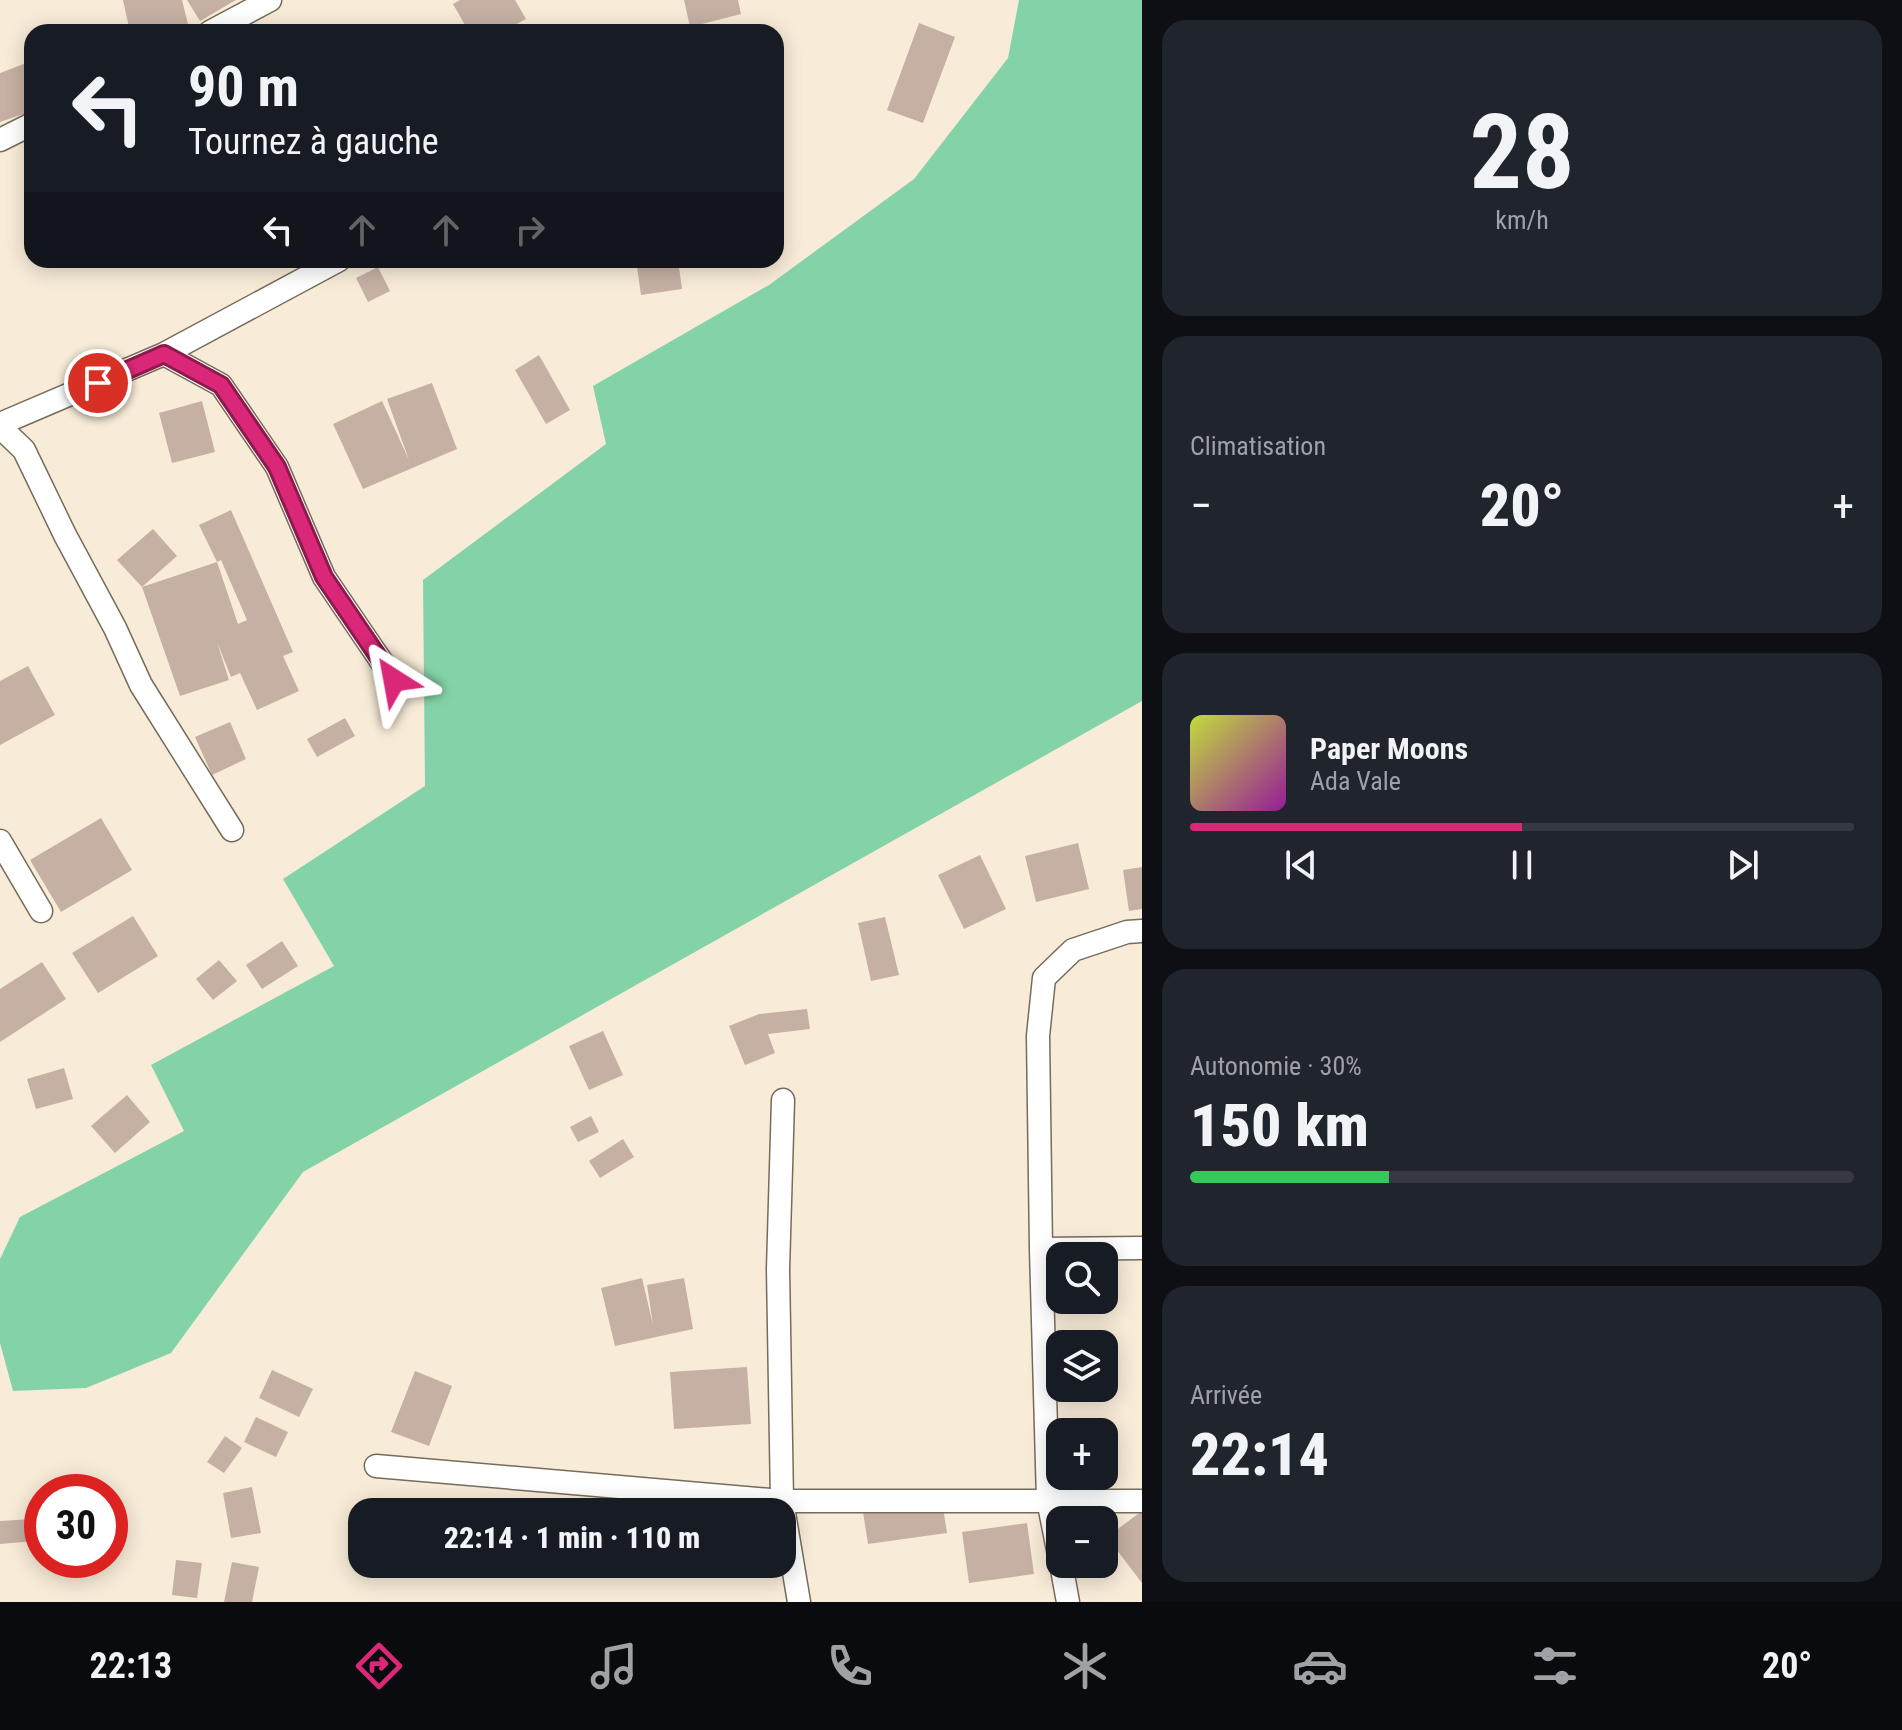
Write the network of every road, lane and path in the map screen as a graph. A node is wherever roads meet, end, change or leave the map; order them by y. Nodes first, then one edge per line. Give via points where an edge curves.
1 (270, 0) edge
2 (225, 24) edge
3 (24, 128) edge
4 (0, 140) edge
5 (324, 268) edge
6 (164, 354) junction
7 (0, 426) edge
8 (394, 680) dead end
9 (232, 830) dead end
10 (0, 841) edge
11 (41, 911) dead end
12 (1142, 931) edge
13 (783, 1100) dead end
14 (1142, 1248) edge
15 (1041, 1249) junction
16 (376, 1466) dead end
17 (747, 1498) edge
18 (782, 1498) edge
19 (1048, 1500) junction
20 (796, 1501) edge
21 (1142, 1501) edge
22 (1049, 1506) edge
23 (795, 1578) edge
24 (1063, 1578) edge
25 (799, 1602) edge
26 (1068, 1602) edge

1 - 2 street
3 - 4 street
5 - 6 street
6 - 7 street
6 - 8 street via 221,385 277,467 324,577
7 - 9 street via 24,450 141,685
10 - 11 street
12 - 15 street via 1073,950 1044,978 1038,1036
13 - 18 street via 778,1269
14 - 15 street
15 - 19 street
16 - 17 street
19 - 20 street
19 - 21 street
19 - 22 street
23 - 25 street
24 - 26 street

